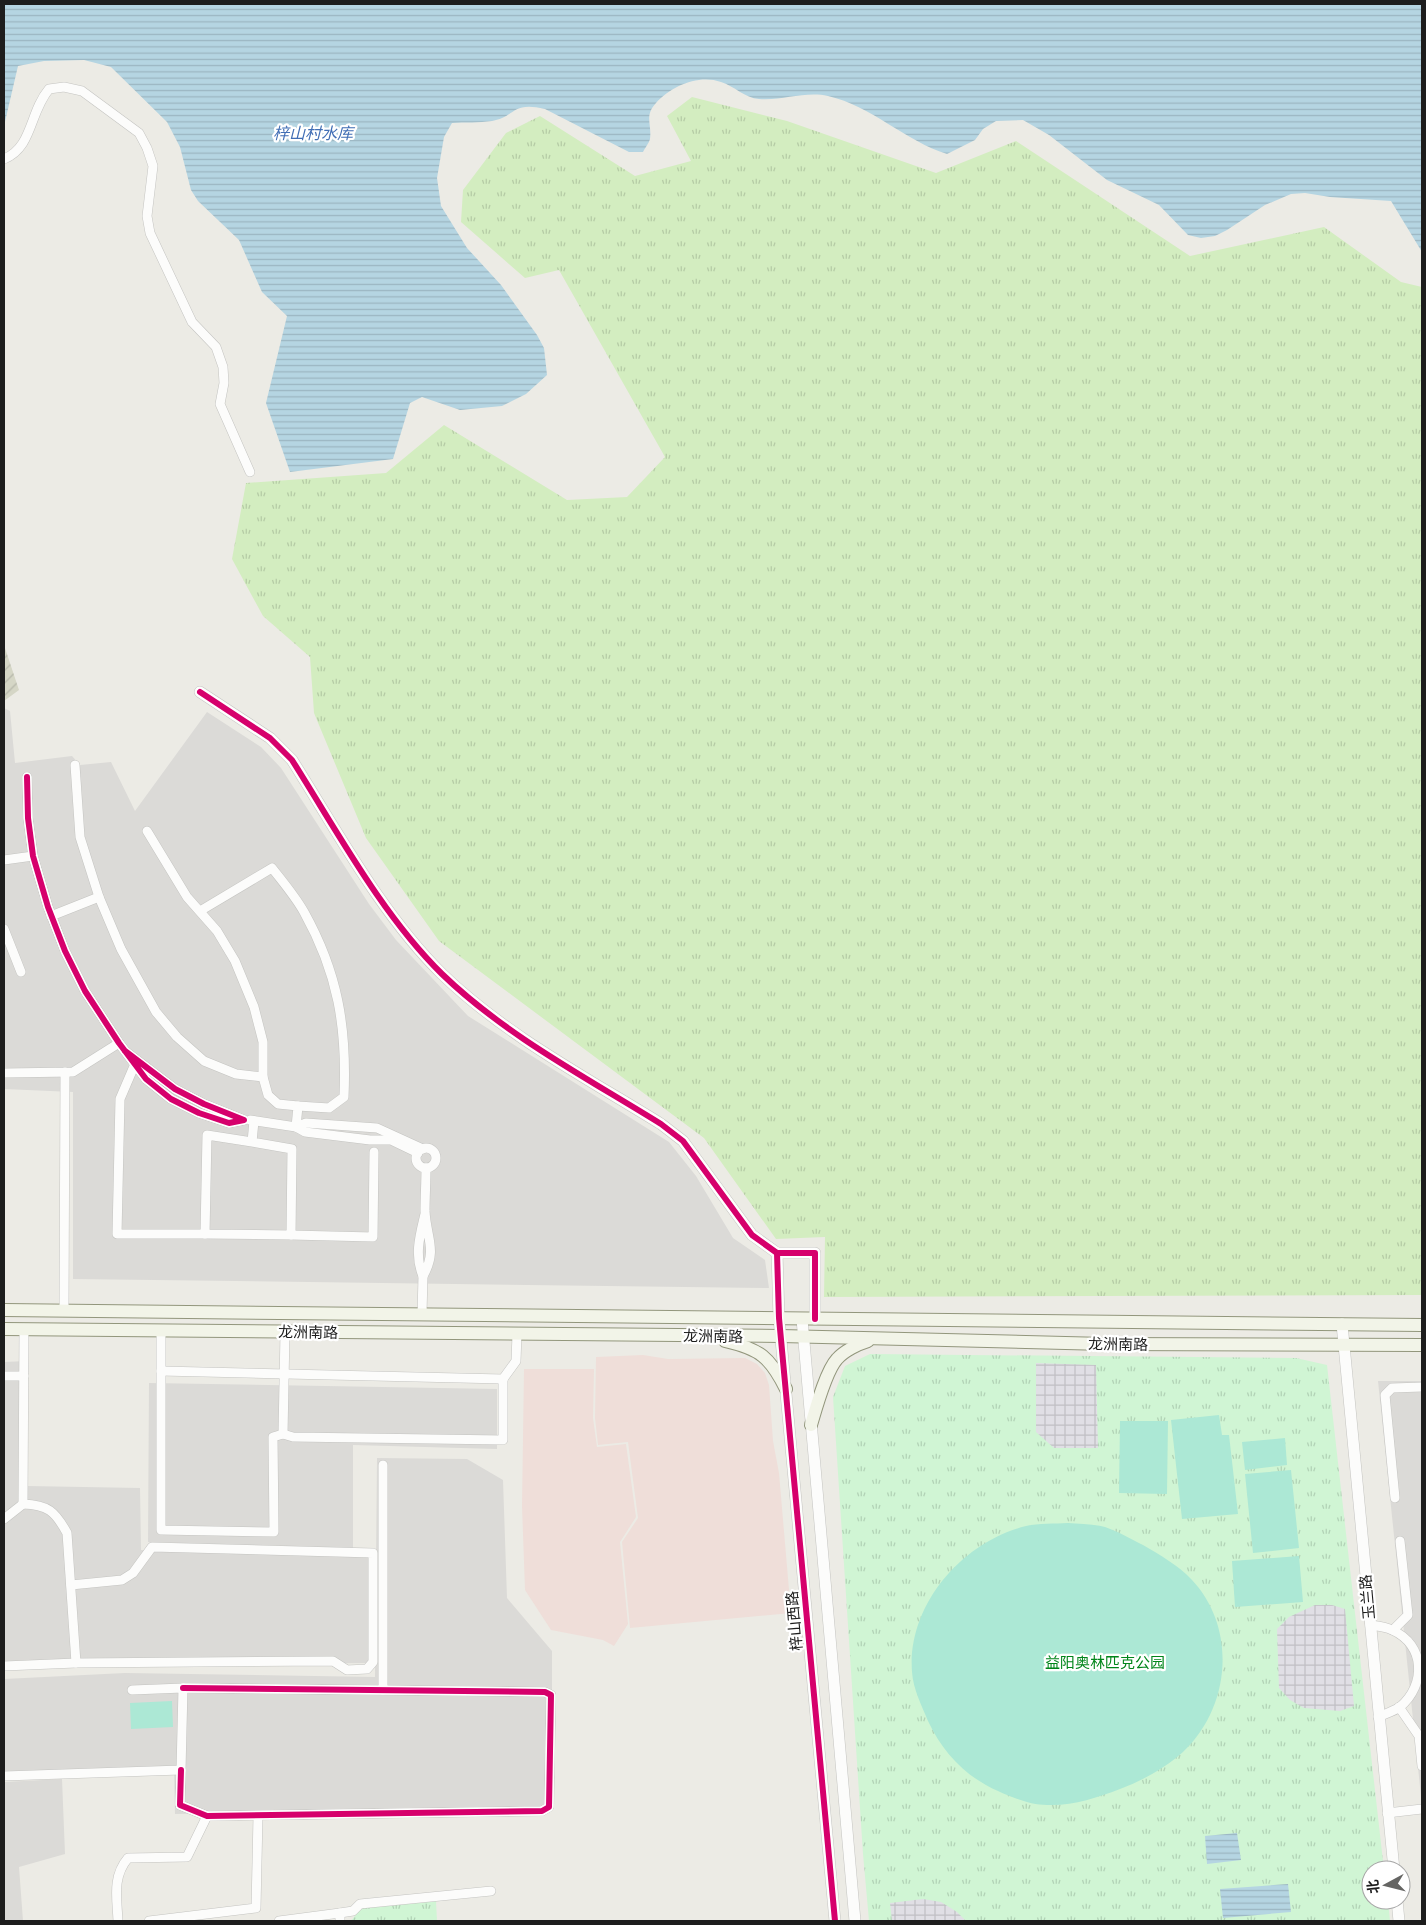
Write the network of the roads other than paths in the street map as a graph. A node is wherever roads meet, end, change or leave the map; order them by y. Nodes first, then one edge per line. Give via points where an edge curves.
1 (4, 159) edge
2 (250, 472) dead end
3 (200, 692) dead end
4 (75, 765) dead end
5 (26, 777) dead end
6 (147, 831) dead end
7 (33, 856) junction
8 (4, 860) edge
9 (100, 897) junction
10 (200, 911) junction
11 (51, 916) junction
12 (4, 929) edge
13 (21, 972) dead end
14 (122, 1047) junction
15 (135, 1064) junction
16 (65, 1072) junction
17 (4, 1073) edge
18 (263, 1077) junction
19 (298, 1106) junction
20 (249, 1120) junction
21 (296, 1127) junction
22 (252, 1142) junction
23 (420, 1151) junction
24 (374, 1152) dead end
25 (426, 1168) junction
26 (205, 1234) junction
27 (292, 1235) junction
28 (777, 1253) junction
29 (4, 1310) edge
30 (64, 1311) junction
31 (422, 1314) junction
32 (779, 1318) junction
33 (809, 1319) junction
34 (1342, 1324) junction
35 (1422, 1325) edge
36 (4, 1329) edge
37 (24, 1329) junction
38 (161, 1330) junction
39 (285, 1332) junction
40 (517, 1334) junction
41 (698, 1336) junction
42 (781, 1336) junction
43 (803, 1337) junction
44 (877, 1339) junction
45 (1343, 1345) junction
46 (1422, 1345) edge
47 (161, 1371) junction
48 (284, 1374) junction
49 (4, 1376) edge
50 (24, 1376) junction
51 (503, 1379) junction
52 (1422, 1387) edge
53 (786, 1389) junction
54 (811, 1425) junction
55 (283, 1434) junction
56 (383, 1465) dead end
57 (1395, 1498) dead end
58 (23, 1504) junction
59 (4, 1519) edge
60 (1400, 1541) dead end
61 (71, 1585) junction
62 (1370, 1625) junction
63 (1393, 1630) junction
64 (76, 1663) junction
65 (4, 1666) edge
66 (1422, 1666) edge
67 (183, 1688) junction
68 (132, 1690) dead end
69 (383, 1690) junction
70 (1400, 1707) junction
71 (1378, 1717) junction
72 (1422, 1766) edge
73 (181, 1770) junction
74 (4, 1776) edge
75 (1422, 1809) edge
76 (1387, 1813) junction
77 (207, 1816) junction
78 (258, 1816) junction
79 (1393, 1860) edge
80 (491, 1891) dead end
81 (340, 1917) edge
82 (118, 1921) edge
83 (149, 1921) edge
84 (279, 1921) edge
85 (835, 1921) edge
86 (855, 1921) edge

1 - 2 street via 16,154 25,140 39,101 49,89 64,86 82,91 139,133 153,166 147,216 150,233 192,322 216,347 224,368 220,404
3 - 28 street via 270,738 292,760 406,934 442,974 516,1033 683,1141 752,1235
4 - 9 street via 80,837
5 - 7 street
6 - 10 street via 186,897
7 - 8 street
7 - 11 street
9 - 11 street
9 - 18 street via 121,949 152,1004 177,1037 204,1061 236,1074
10 - 18 street via 235,961 249,994 262,1042
10 - 19 street via 272,868 303,910 322,948 339,1001 345,1060 344,1097 329,1108
11 - 14 street via 85,991
12 - 13 street
14 - 15 street
14 - 16 street via 72,1072
14 - 20 street via 175,1089 204,1104
15 - 20 street via 146,1079 171,1099 199,1113 229,1124
15 - 26 street via 120,1099 117,1234
16 - 17 street
16 - 30 street
18 - 19 street via 268,1096 278,1104
19 - 21 street
20 - 21 street
20 - 22 street
21 - 23 street via 305,1132 391,1140
21 - 23 street via 306,1123 377,1128
22 - 26 street via 207,1135
22 - 27 street via 292,1149
23 - 25 street via 418,1163
23 - 25 street via 433,1151 436,1157 435,1163
24 - 27 street via 373,1237
25 - 31 street via 425,1214 418,1243 418,1264 424,1276
26 - 27 street
28 - 32 street, 梓山西路
28 - 33 street via 815,1253
29 - 30 main road, 龙洲南路
30 - 31 main road, 龙洲南路
31 - 32 main road, 龙洲南路
32 - 33 main road, 龙洲南路
32 - 42 street, 梓山西路
33 - 34 main road, 龙洲南路
33 - 43 street
34 - 35 main road, 龙洲南路
34 - 45 street, 玉兰路
36 - 37 main road, 龙洲南路
37 - 38 main road, 龙洲南路
37 - 50 street
38 - 39 main road, 龙洲南路
38 - 47 street
39 - 40 main road, 龙洲南路
39 - 48 street
40 - 41 main road, 龙洲南路
40 - 51 street via 516,1361
41 - 42 main road, 龙洲南路
41 - 53 main road via 739,1344 763,1354
42 - 43 main road, 龙洲南路
42 - 53 street, 梓山西路
43 - 44 main road, 龙洲南路
43 - 54 street
44 - 45 main road, 龙洲南路
44 - 54 main road via 859,1344 837,1359
45 - 46 main road, 龙洲南路
45 - 62 street, 玉兰路
47 - 48 street
47 - 55 street via 161,1530 274,1532 273,1437
48 - 51 street
48 - 55 street
49 - 50 street
50 - 58 street
51 - 55 street via 503,1440 293,1438
52 - 57 street via 1392,1388 1385,1395
53 - 85 street, 梓山西路
54 - 86 street
56 - 69 street
58 - 59 street
58 - 61 street via 48,1508 60,1519 67,1533
60 - 63 street via 1408,1616
61 - 64 street
61 - 64 street via 122,1580 133,1573 152,1547 373,1553 373,1662 367,1669 347,1670 333,1661
62 - 63 street
62 - 71 street, 玉兰路
63 - 66 street via 1418,1651
64 - 65 street
66 - 70 street via 1420,1680
67 - 68 street
67 - 69 street
67 - 73 street
69 - 78 street via 545,1692 551,1695 549,1807 542,1811
70 - 71 street
70 - 72 street via 1419,1736
71 - 76 street, 玉兰路
73 - 74 street
73 - 77 street via 180,1805
75 - 76 street
76 - 79 street, 玉兰路
77 - 78 street
77 - 82 street via 187,1857 128,1858 116,1880
78 - 83 street via 256,1908
80 - 81 street via 360,1904
81 - 84 street

